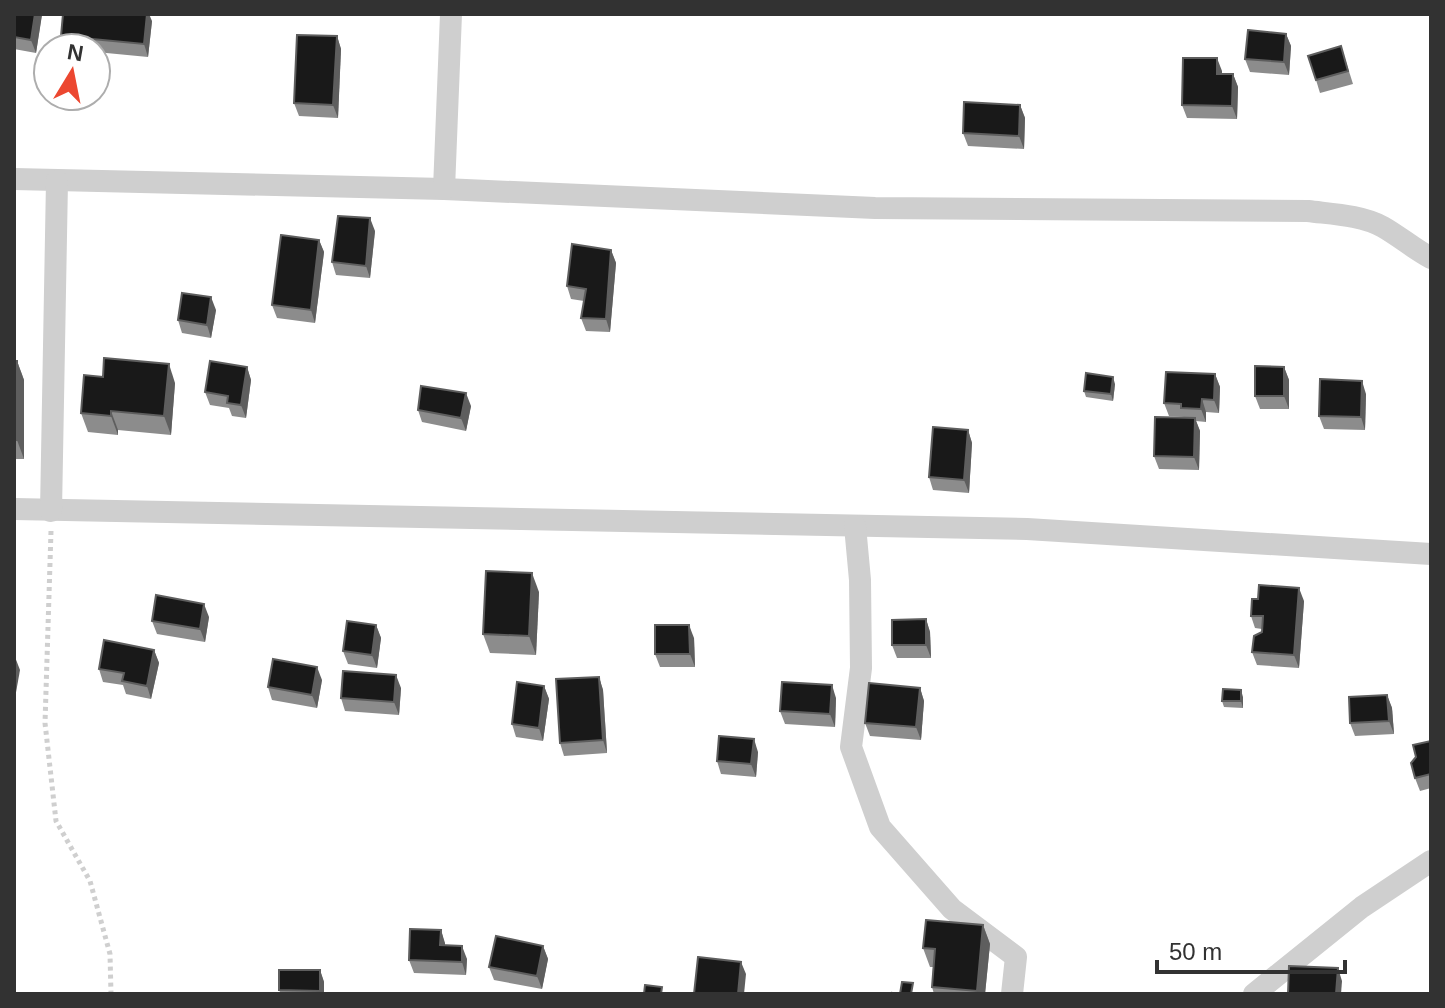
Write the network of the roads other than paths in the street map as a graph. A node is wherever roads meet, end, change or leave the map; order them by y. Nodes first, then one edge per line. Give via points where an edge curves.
1 (451, 14) edge
2 (14, 179) edge
3 (57, 181) junction
4 (444, 189) junction
5 (1431, 258) edge
6 (14, 509) edge
7 (51, 511) junction
8 (855, 526) junction
9 (1431, 554) edge
10 (1431, 861) edge
11 (1012, 994) edge
12 (1254, 994) edge

1 - 4 street
2 - 3 street
3 - 4 street
3 - 7 street
4 - 5 street via 875,208 1308,211 1382,226
6 - 7 street
7 - 8 street
8 - 9 street via 1027,529
8 - 11 street via 861,668 851,747 880,827 952,909 1016,957
10 - 12 street via 1362,907

